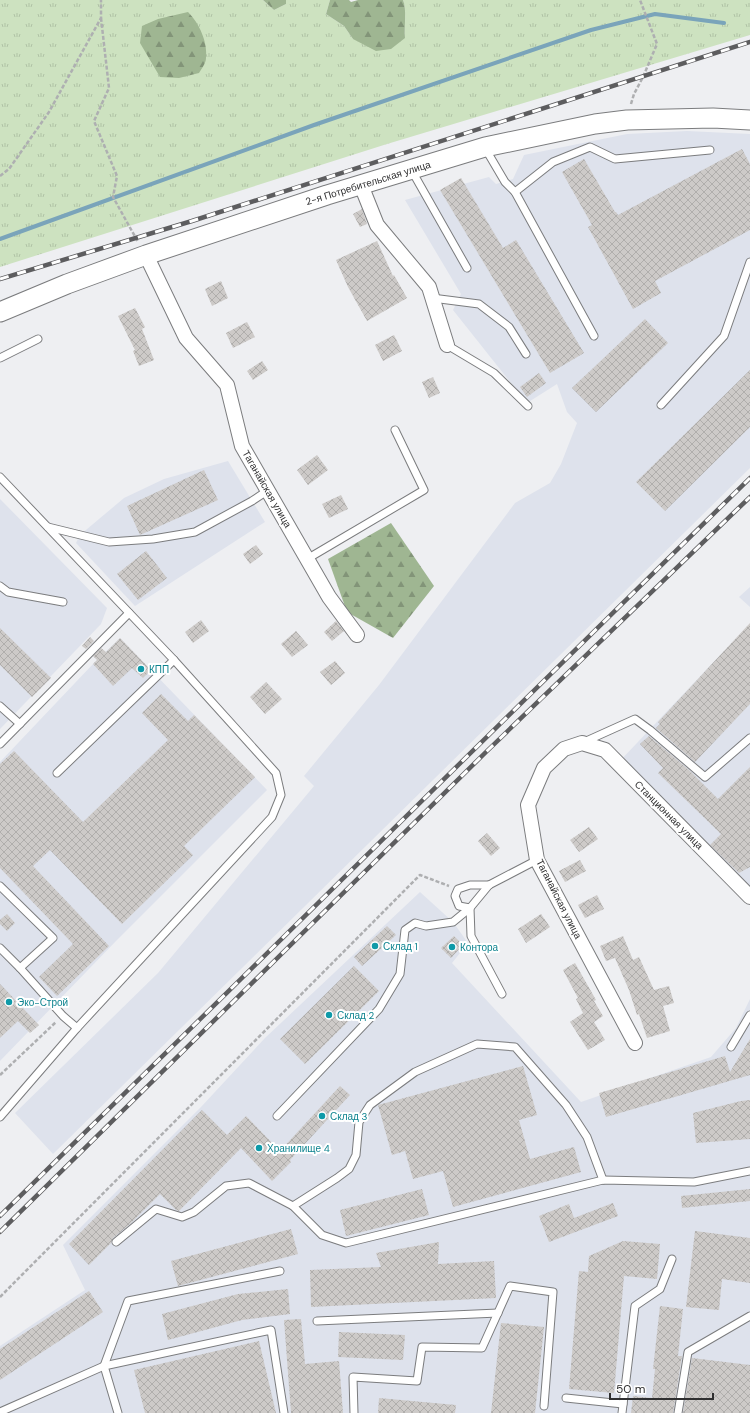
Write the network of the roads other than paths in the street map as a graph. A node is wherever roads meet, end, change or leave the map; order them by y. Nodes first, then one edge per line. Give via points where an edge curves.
1 (750, 120) edge
2 (485, 147) junction
3 (710, 150) dead end
4 (411, 170) junction
5 (361, 185) junction
6 (515, 192) junction
7 (146, 255) junction
8 (750, 262) edge
9 (467, 268) dead end
10 (432, 298) junction
11 (0, 312) edge
12 (594, 336) dead end
13 (38, 339) dead end
14 (447, 345) joint
15 (526, 354) dead end
16 (0, 358) edge
17 (661, 405) dead end
18 (528, 406) dead end
19 (395, 430) dead end
20 (0, 477) edge
21 (268, 491) junction
22 (48, 527) junction
23 (307, 559) junction
24 (0, 586) edge
25 (63, 602) dead end
26 (129, 613) junction
27 (357, 635) dead end
28 (174, 660) junction
29 (0, 706) edge
30 (20, 724) junction
31 (750, 738) edge
32 (582, 743) junction
33 (0, 744) edge
34 (57, 773) dead end
35 (537, 860) junction
36 (489, 885) junction
37 (0, 886) edge
38 (750, 897) edge
39 (470, 908) junction
40 (0, 948) edge
41 (20, 968) junction
42 (502, 994) dead end
43 (750, 1015) edge
44 (77, 1028) junction
45 (635, 1043) dead end
46 (731, 1047) dead end
47 (277, 1116) dead end
48 (0, 1117) edge
49 (750, 1171) edge
50 (603, 1180) junction
51 (293, 1206) junction
52 (116, 1242) dead end
53 (672, 1259) dead end
54 (280, 1271) dead end
55 (498, 1313) junction
56 (750, 1316) edge
57 (316, 1321) dead end
58 (104, 1366) junction
59 (566, 1398) dead end
60 (623, 1404) junction
61 (544, 1406) dead end
62 (0, 1412) edge
63 (118, 1413) edge
64 (284, 1413) edge
65 (354, 1413) edge
66 (622, 1413) edge
67 (678, 1413) edge

1 - 2 street, 2-я Потребительская улица via 627,120 595,124
2 - 4 street, 2-я Потребительская улица
2 - 6 lane via 505,182
3 - 6 lane via 615,159 590,147 553,162
4 - 5 street, 2-я Потребительская улица
4 - 9 lane
5 - 7 street, 2-я Потребительская улица
5 - 10 street via 377,225 429,287
6 - 12 lane
7 - 11 street, 2-я Потребительская улица
7 - 21 street, Таганайская улица via 186,338 227,384 242,446
8 - 17 lane via 724,336
10 - 14 street
10 - 15 lane via 480,304 509,327
13 - 16 lane
14 - 18 lane via 494,373
19 - 23 lane via 424,490
20 - 22 lane
21 - 22 lane via 194,532 160,538 109,542
21 - 23 street, Таганайская улица
22 - 26 lane
23 - 27 street, Таганайская улица via 329,597
24 - 25 lane via 8,592
26 - 28 lane
26 - 30 lane
28 - 34 lane
28 - 44 lane via 276,773 281,794 272,817
29 - 30 lane
30 - 33 lane
31 - 32 lane via 705,776 635,719
32 - 35 street, Таганайская улица via 564,749 544,768 528,805
32 - 38 street, Станционная улица via 604,750
35 - 36 lane
35 - 45 street, Таганайская улица
36 - 39 lane
36 - 39 lane via 458,889 455,896 459,906
37 - 41 lane via 53,938
39 - 42 lane via 471,936
39 - 47 lane via 453,922 426,926 415,922 405,930 400,974 378,1010
40 - 41 lane
41 - 44 lane
43 - 46 lane
44 - 48 lane
49 - 50 lane via 694,1182
50 - 51 lane via 346,1243 322,1235
50 - 51 lane via 586,1137 566,1105 515,1046 477,1044 415,1072 370,1105 359,1122 356,1154 349,1169
51 - 52 lane via 249,1183 226,1186 194,1212 182,1217 156,1209
53 - 60 lane via 660,1289 635,1306
54 - 58 lane via 128,1301
55 - 57 lane
55 - 61 lane via 510,1286 553,1292
55 - 65 lane via 482,1348 422,1347 417,1381 353,1377
56 - 67 lane via 688,1352
58 - 62 lane
58 - 63 lane
58 - 64 lane via 271,1330
59 - 60 lane
60 - 66 lane

